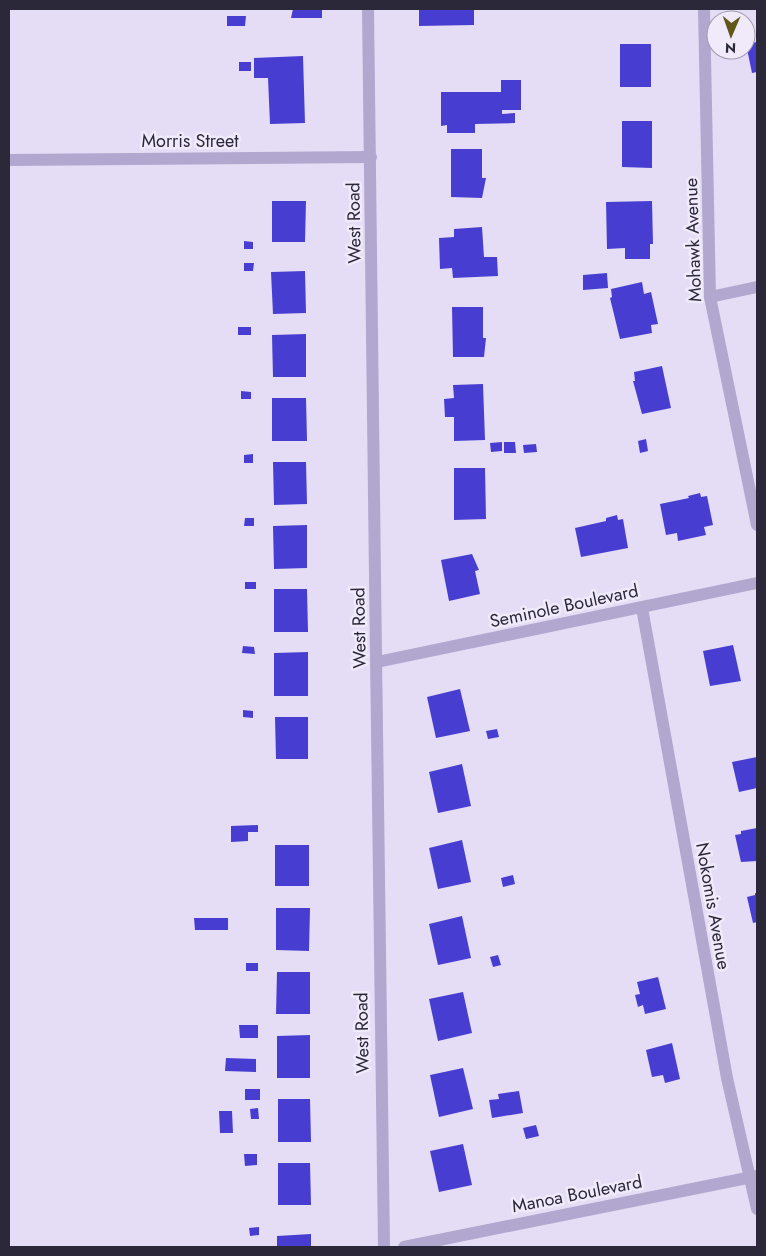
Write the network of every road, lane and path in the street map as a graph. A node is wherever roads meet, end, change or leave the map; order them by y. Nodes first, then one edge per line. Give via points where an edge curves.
1 (368, 9) edge
2 (704, 9) edge
3 (371, 157) junction
4 (9, 160) edge
5 (757, 287) edge
6 (710, 298) junction
7 (757, 525) edge
8 (757, 583) edge
9 (642, 608) junction
10 (377, 662) junction
11 (753, 1176) edge
12 (757, 1209) edge
13 (384, 1247) edge
14 (404, 1247) edge

1 - 3 street, West Road
2 - 6 street, Mohawk Avenue
3 - 4 street, Morris Street
3 - 10 street, West Road
5 - 6 street
6 - 7 street, Mohawk Avenue
8 - 9 street, Seminole Boulevard
9 - 10 street, Seminole Boulevard
9 - 11 street, Nokomis Avenue via 726,1078
10 - 13 street, West Road
11 - 12 street, Nokomis Avenue
11 - 14 street, Manoa Boulevard

